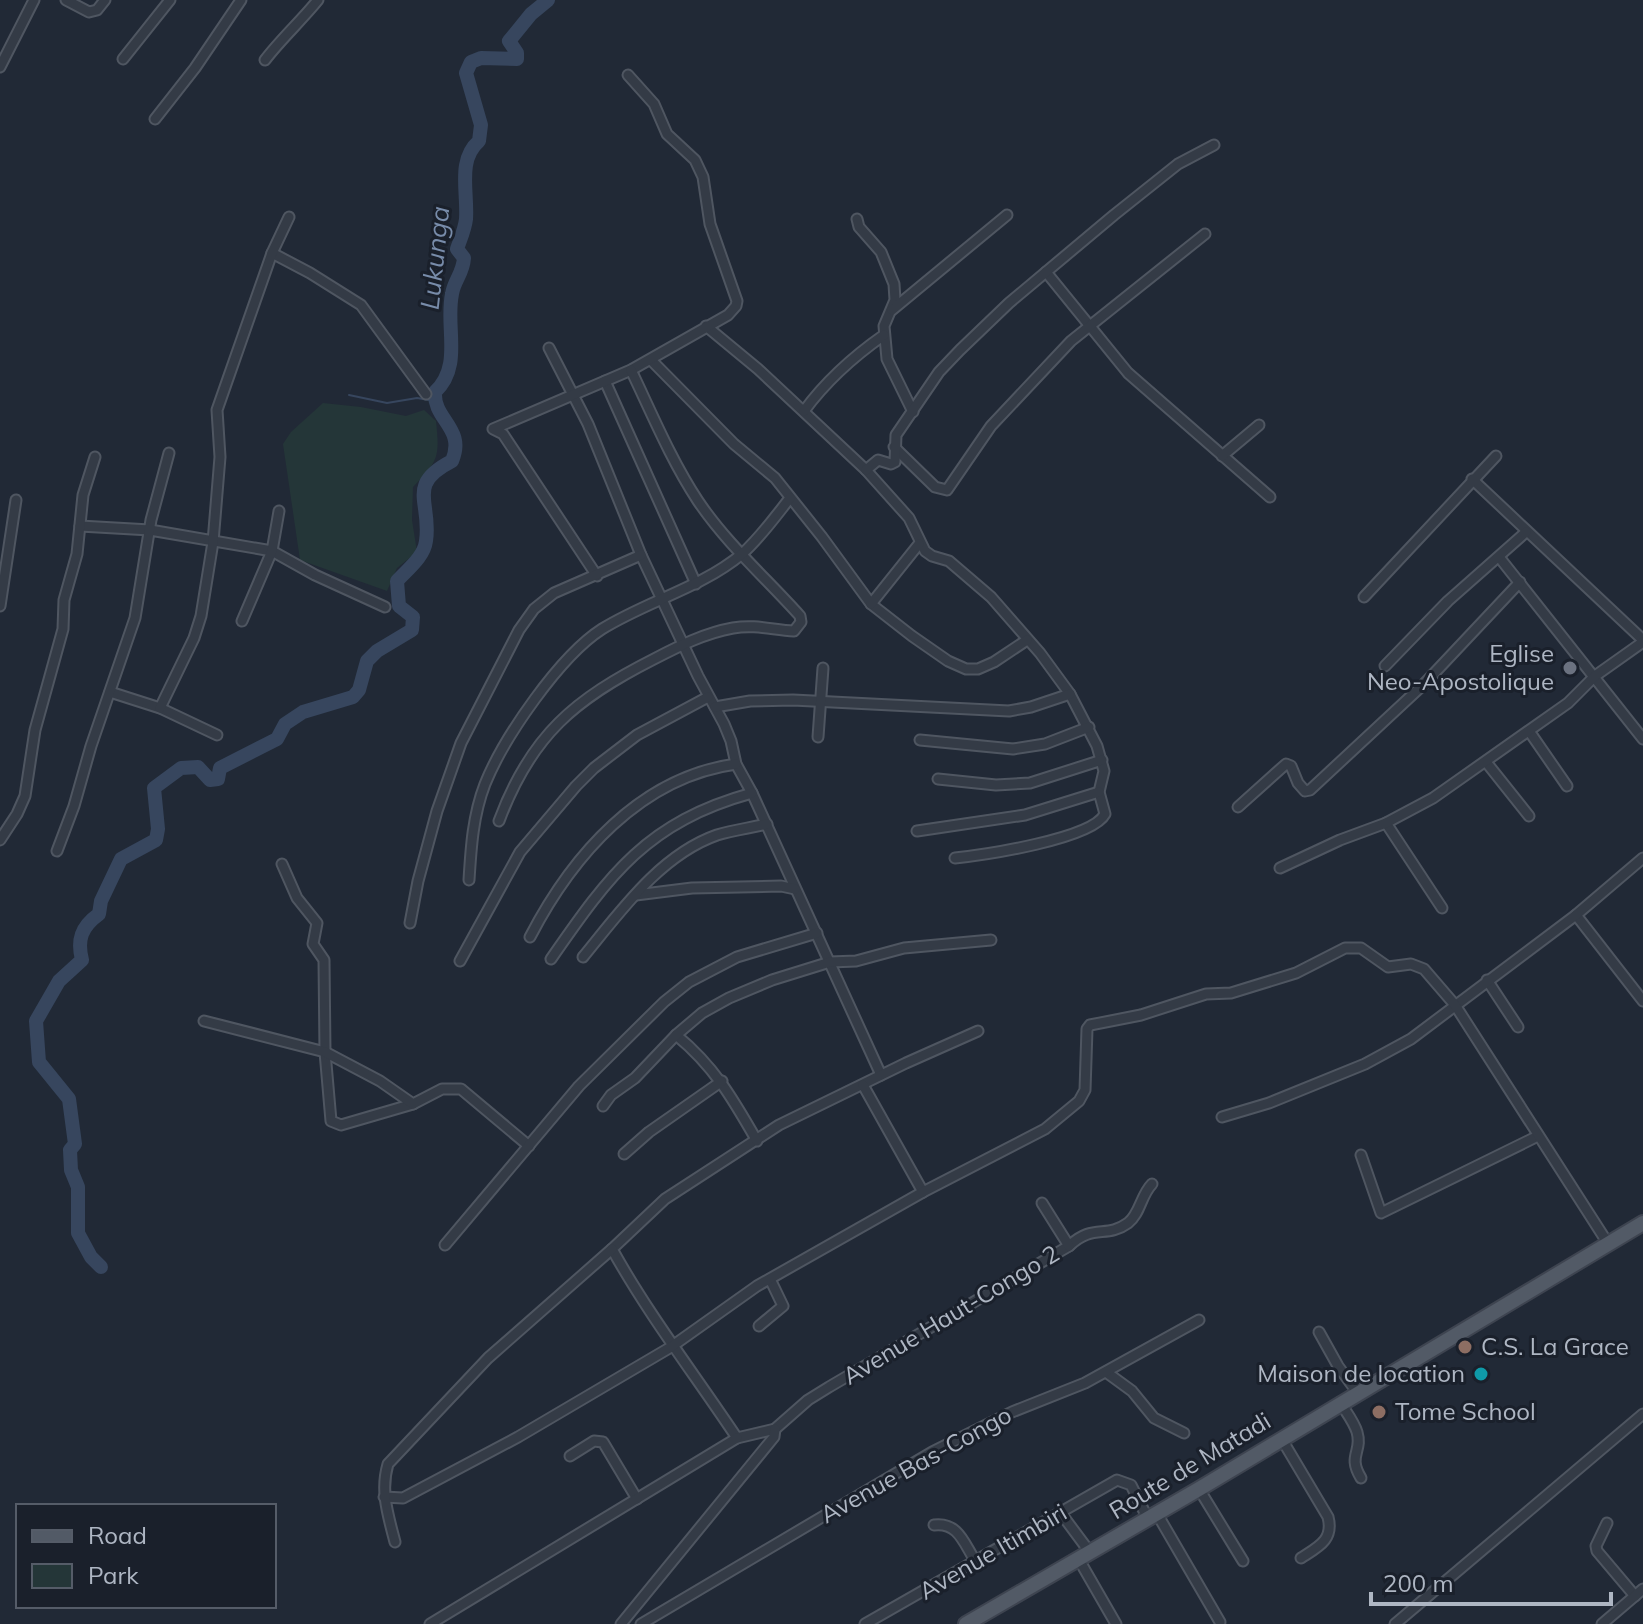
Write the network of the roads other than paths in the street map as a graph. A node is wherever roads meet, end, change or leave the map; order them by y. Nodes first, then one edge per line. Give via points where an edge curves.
1 (34, 0) edge
2 (66, 0) edge
3 (105, 0) edge
4 (170, 0) edge
5 (241, 0) edge
6 (318, 0) edge
7 (123, 59) dead end
8 (265, 60) dead end
9 (0, 67) edge
10 (628, 75) dead end
11 (155, 119) dead end
12 (1214, 145) dead end
13 (1007, 215) dead end
14 (289, 217) dead end
15 (857, 219) dead end
16 (1205, 234) dead end
17 (272, 253) junction
18 (1046, 272) junction
19 (892, 310) junction
20 (706, 326) junction
21 (1088, 326) junction
22 (884, 335) junction
23 (549, 348) dead end
24 (651, 360) junction
25 (631, 370) junction
26 (605, 381) junction
27 (426, 394) dead end
28 (574, 395) junction
29 (804, 411) junction
30 (913, 412) junction
31 (1259, 425) dead end
32 (894, 446) junction
33 (169, 453) dead end
34 (1222, 456) junction
35 (1496, 456) dead end
36 (95, 457) dead end
37 (866, 470) junction
38 (1472, 479) junction
39 (1270, 497) dead end
40 (790, 498) junction
41 (16, 500) dead end
42 (279, 511) dead end
43 (80, 526) junction
44 (150, 530) junction
45 (1526, 532) junction
46 (213, 542) junction
47 (919, 544) junction
48 (272, 551) junction
49 (741, 554) junction
50 (641, 555) junction
51 (1499, 557) junction
52 (597, 576) junction
53 (1520, 582) junction
54 (696, 584) junction
55 (1364, 597) dead end
56 (662, 600) junction
57 (871, 604) junction
58 (0, 606) edge
59 (385, 607) dead end
60 (242, 621) dead end
61 (1027, 640) junction
62 (1643, 641) edge
63 (683, 644) junction
64 (1385, 666) dead end
65 (823, 668) dead end
66 (1595, 676) junction
67 (110, 692) junction
68 (1070, 694) junction
69 (708, 697) junction
70 (821, 702) junction
71 (715, 707) junction
72 (160, 708) junction
73 (1089, 727) junction
74 (1529, 731) junction
75 (217, 735) dead end
76 (818, 737) dead end
77 (1643, 739) edge
78 (920, 740) dead end
79 (1102, 760) junction
80 (1486, 762) junction
81 (736, 764) junction
82 (938, 779) dead end
83 (1567, 786) dead end
84 (1099, 792) junction
85 (752, 793) junction
86 (1238, 807) dead end
87 (1529, 816) dead end
88 (499, 821) dead end
89 (1386, 823) junction
90 (767, 824) junction
91 (917, 831) dead end
92 (0, 840) edge
93 (57, 851) dead end
94 (955, 858) dead end
95 (1643, 858) edge
96 (282, 864) dead end
97 (1280, 868) dead end
98 (469, 880) dead end
99 (795, 889) junction
100 (636, 895) junction
101 (1442, 908) dead end
102 (1576, 915) junction
103 (410, 923) dead end
104 (817, 933) junction
105 (530, 937) dead end
106 (991, 940) dead end
107 (583, 957) dead end
108 (551, 959) dead end
109 (460, 961) dead end
110 (830, 962) junction
111 (1487, 980) junction
112 (1643, 1001) edge
113 (1455, 1005) junction
114 (204, 1021) dead end
115 (1518, 1027) dead end
116 (978, 1031) dead end
117 (676, 1035) junction
118 (325, 1052) junction
119 (881, 1075) junction
120 (722, 1081) junction
121 (863, 1085) junction
122 (413, 1104) junction
123 (603, 1106) dead end
124 (1222, 1117) dead end
125 (1538, 1136) junction
126 (757, 1141) junction
127 (529, 1146) junction
128 (624, 1154) dead end
129 (1361, 1155) dead end
130 (1152, 1184) dead end
131 (923, 1192) junction
132 (1042, 1203) dead end
133 (1643, 1223) edge
134 (445, 1245) dead end
135 (1609, 1245) junction
136 (1069, 1246) junction
137 (612, 1249) junction
138 (770, 1279) junction
139 (1199, 1320) dead end
140 (759, 1326) dead end
141 (1319, 1332) dead end
142 (674, 1344) junction
143 (1106, 1372) junction
144 (1357, 1392) junction
145 (1340, 1402) junction
146 (1643, 1414) edge
147 (775, 1429) junction
148 (1184, 1433) dead end
149 (737, 1438) junction
150 (1281, 1438) junction
151 (570, 1456) dead end
152 (1361, 1478) dead end
153 (1199, 1489) junction
154 (384, 1497) junction
155 (637, 1499) junction
156 (1060, 1512) junction
157 (1151, 1514) junction
158 (1607, 1523) dead end
159 (934, 1525) dead end
160 (395, 1542) dead end
161 (1083, 1555) junction
162 (1301, 1558) dead end
163 (1243, 1561) dead end
164 (976, 1562) junction
165 (1639, 1593) edge
166 (1220, 1622) edge
167 (1400, 1622) edge
168 (430, 1624) edge
169 (621, 1624) edge
170 (641, 1624) edge
171 (865, 1624) edge
172 (966, 1624) edge
173 (1116, 1624) edge
174 (1602, 1624) edge

1 - 9 street
2 - 3 street via 89,12
4 - 7 street
5 - 11 street
6 - 8 street
10 - 20 street via 703,177 710,224 737,301 728,315
12 - 18 street via 1178,164
13 - 19 street
14 - 17 street
15 - 19 street via 886,261 894,284
16 - 21 street
17 - 27 street via 361,305
17 - 46 street via 217,410 220,457
18 - 21 street
18 - 30 street via 939,372
19 - 22 street
20 - 24 street
20 - 29 street
21 - 32 street via 991,426 947,490 935,487
21 - 34 street via 1128,373
22 - 29 street via 821,388
22 - 30 street via 890,366
23 - 28 street
24 - 25 street
24 - 40 street
25 - 26 street
25 - 49 street via 699,503
26 - 28 street
26 - 54 street
28 - 50 street
28 - 52 street via 493,429 503,434
29 - 37 street
30 - 32 street
31 - 34 street
32 - 37 street via 895,462 878,460
33 - 44 street
34 - 39 street
35 - 38 street
36 - 43 street
37 - 47 street via 909,518
38 - 45 street
38 - 55 street
40 - 49 street
40 - 57 street
41 - 58 street
42 - 48 street
43 - 44 street
43 - 92 street via 25,796
44 - 46 street
44 - 67 street via 135,618
45 - 51 street
45 - 62 street
46 - 48 street
46 - 72 street via 194,638
47 - 57 street
47 - 61 street via 932,556 949,561 991,597
48 - 59 street
48 - 60 street
49 - 54 street
49 - 63 street via 800,616 798,627 733,628
50 - 52 street
50 - 56 street
51 - 53 street
51 - 64 street
52 - 103 street via 554,593 534,609 506,652 461,743 437,811
53 - 66 street
53 - 86 street via 1424,684 1310,790 1305,791 1286,764
54 - 56 street
56 - 63 street
56 - 98 street via 589,638 541,691 486,782 471,838
57 - 61 street via 966,669 994,662
61 - 68 street
62 - 66 street
63 - 69 street
63 - 88 street via 606,684 557,723 523,766
65 - 70 street
66 - 74 street
66 - 77 street
67 - 72 street
67 - 93 street
68 - 70 street via 1009,711
68 - 73 street
69 - 71 street
69 - 109 street via 637,735 576,786 520,852
70 - 71 street via 750,701
70 - 76 street
71 - 81 street
72 - 75 street
73 - 78 street via 1045,744 1013,749
73 - 79 street
74 - 80 street
74 - 83 street
79 - 82 street via 1030,783
79 - 84 street
80 - 87 street
80 - 89 street
81 - 85 street
81 - 105 street via 683,778 629,810 583,855 549,900
84 - 91 street via 1025,815
84 - 94 street via 1105,814 1098,824 1045,842
85 - 90 street
85 - 108 street via 680,820 650,840 593,899
89 - 97 street
89 - 101 street
90 - 99 street
90 - 100 street via 700,843 676,857
95 - 102 street
96 - 118 street via 297,898 317,923 313,944 324,960
99 - 100 street via 692,888
99 - 104 street
100 - 107 street
102 - 111 street
102 - 112 street
104 - 110 street
104 - 127 street via 737,957 689,982 579,1086
106 - 110 street
110 - 117 street via 729,998
110 - 119 street
111 - 113 street
111 - 115 street
113 - 124 street via 1411,1039 1365,1064
113 - 125 street
113 - 131 street via 1424,969 1411,964 1388,967 1353,946 1296,973 1231,993 1206,994 1090,1025 1087,1083 1079,1101 1045,1129
114 - 118 street
116 - 119 street
117 - 120 street
117 - 123 street
118 - 122 street
118 - 122 street via 333,1124
119 - 121 street
120 - 126 street
120 - 128 street
121 - 126 street via 791,1118
121 - 131 street
122 - 127 street via 442,1089 461,1089
125 - 129 street via 1381,1213
125 - 135 street
126 - 137 street via 665,1199
127 - 134 street
130 - 136 street, Avenue Haut-Congo 2 via 1129,1222 1104,1232 1093,1230
131 - 138 street
132 - 136 street
133 - 135 main road, Route de Matadi
135 - 144 main road, Route de Matadi
136 - 147 street, Avenue Haut-Congo 2 via 819,1394
137 - 142 street
137 - 154 street via 488,1358 393,1457 384,1477
138 - 140 street via 783,1306
138 - 142 street
139 - 143 street, Avenue Bas-Congo
141 - 144 street
142 - 149 street
142 - 154 street via 453,1473 403,1498
143 - 148 street via 1132,1391 1154,1418
143 - 170 street, Avenue Bas-Congo via 932,1452
144 - 145 main road, Route de Matadi
145 - 150 main road, Route de Matadi
145 - 152 street via 1358,1434 1354,1456
146 - 167 street
147 - 149 street, Avenue Haut-Congo 2
147 - 169 street via 774,1437
149 - 155 street, Avenue Haut-Congo 2
150 - 153 main road, Route de Matadi
150 - 162 street via 1330,1525 1324,1543
151 - 155 street via 599,1439
153 - 157 main road, Route de Matadi
153 - 163 street
154 - 160 street
155 - 168 street, Avenue Haut-Congo 2
156 - 157 street, Avenue Itimbiri via 1117,1480 1131,1485
156 - 161 street
156 - 164 street, Avenue Itimbiri
157 - 161 main road, Route de Matadi
157 - 166 street, Avenue Itimbiri
158 - 165 street via 1597,1551
159 - 164 street via 954,1528
161 - 172 main road, Route de Matadi
161 - 173 street
164 - 171 street, Avenue Itimbiri
165 - 174 street

